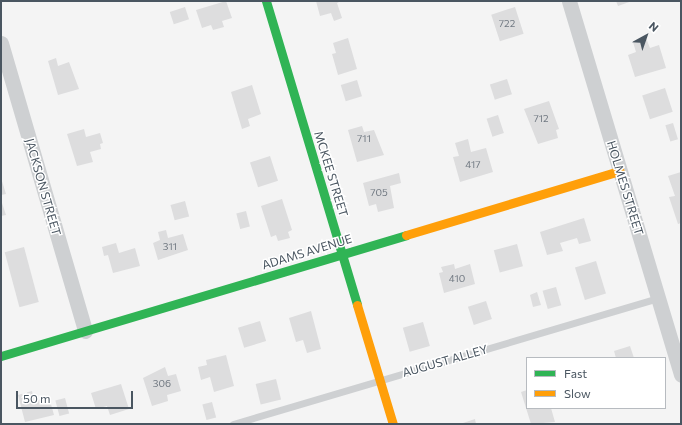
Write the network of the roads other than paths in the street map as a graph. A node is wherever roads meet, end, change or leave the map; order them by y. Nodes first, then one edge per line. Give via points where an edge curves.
1 (266, 1) edge
2 (569, 1) edge
3 (1, 43) edge
4 (620, 171) junction
5 (343, 254) junction
6 (658, 298) junction
7 (85, 331) junction
8 (1, 356) edge
9 (681, 375) edge
10 (379, 381) junction
11 (233, 424) edge
12 (392, 424) edge

1 - 5 street, MCKEE STREET
2 - 4 street, HOLMES STREET
3 - 7 street, JACKSON STREET
4 - 5 street, ADAMS AVENUE
4 - 6 street, HOLMES STREET
5 - 7 street, ADAMS AVENUE
5 - 10 street, MCKEE STREET
6 - 9 street, HOLMES STREET
6 - 10 lane, AUGUST ALLEY
7 - 8 street, ADAMS AVENUE
10 - 11 lane, AUGUST ALLEY
10 - 12 street, MCKEE STREET

